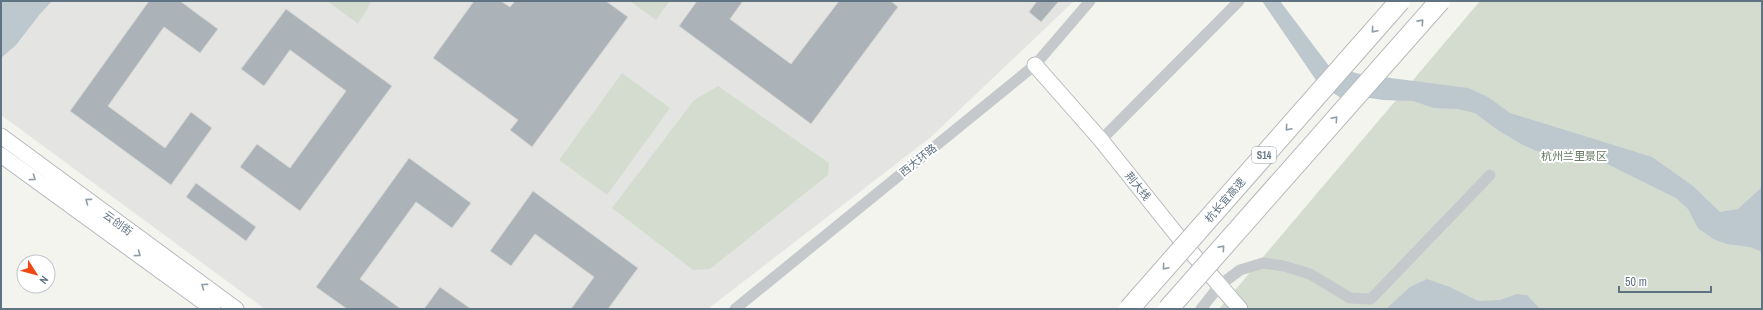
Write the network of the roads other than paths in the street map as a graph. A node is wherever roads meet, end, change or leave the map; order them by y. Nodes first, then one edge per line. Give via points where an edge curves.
1 (1090, 1) edge
2 (1239, 1) edge
3 (1400, 1) edge
4 (1440, 1) edge
5 (1035, 65) junction
6 (1, 136) edge
7 (1101, 140) junction
8 (1, 155) edge
9 (1490, 176) dead end
10 (1220, 285) junction
11 (213, 309) edge
12 (236, 309) edge
13 (735, 309) edge
14 (1128, 309) edge
15 (1168, 309) edge
16 (1201, 309) edge
17 (1240, 309) edge

1 - 5 street, 西大环路
2 - 7 street
3 -> 14 highway, 杭长宜高速 / S14, bridge
15 -> 4 highway, S14, bridge
5 - 7 main road, 荆大线
5 - 13 street, 西大环路
12 -> 6 main road, 云创街
7 - 10 main road, 荆大线
8 -> 11 main road, 云创街
9 - 10 street via 1371,299 1350,298 1310,274 1262,263 1240,270
10 - 16 street
10 - 17 main road, 荆大线

